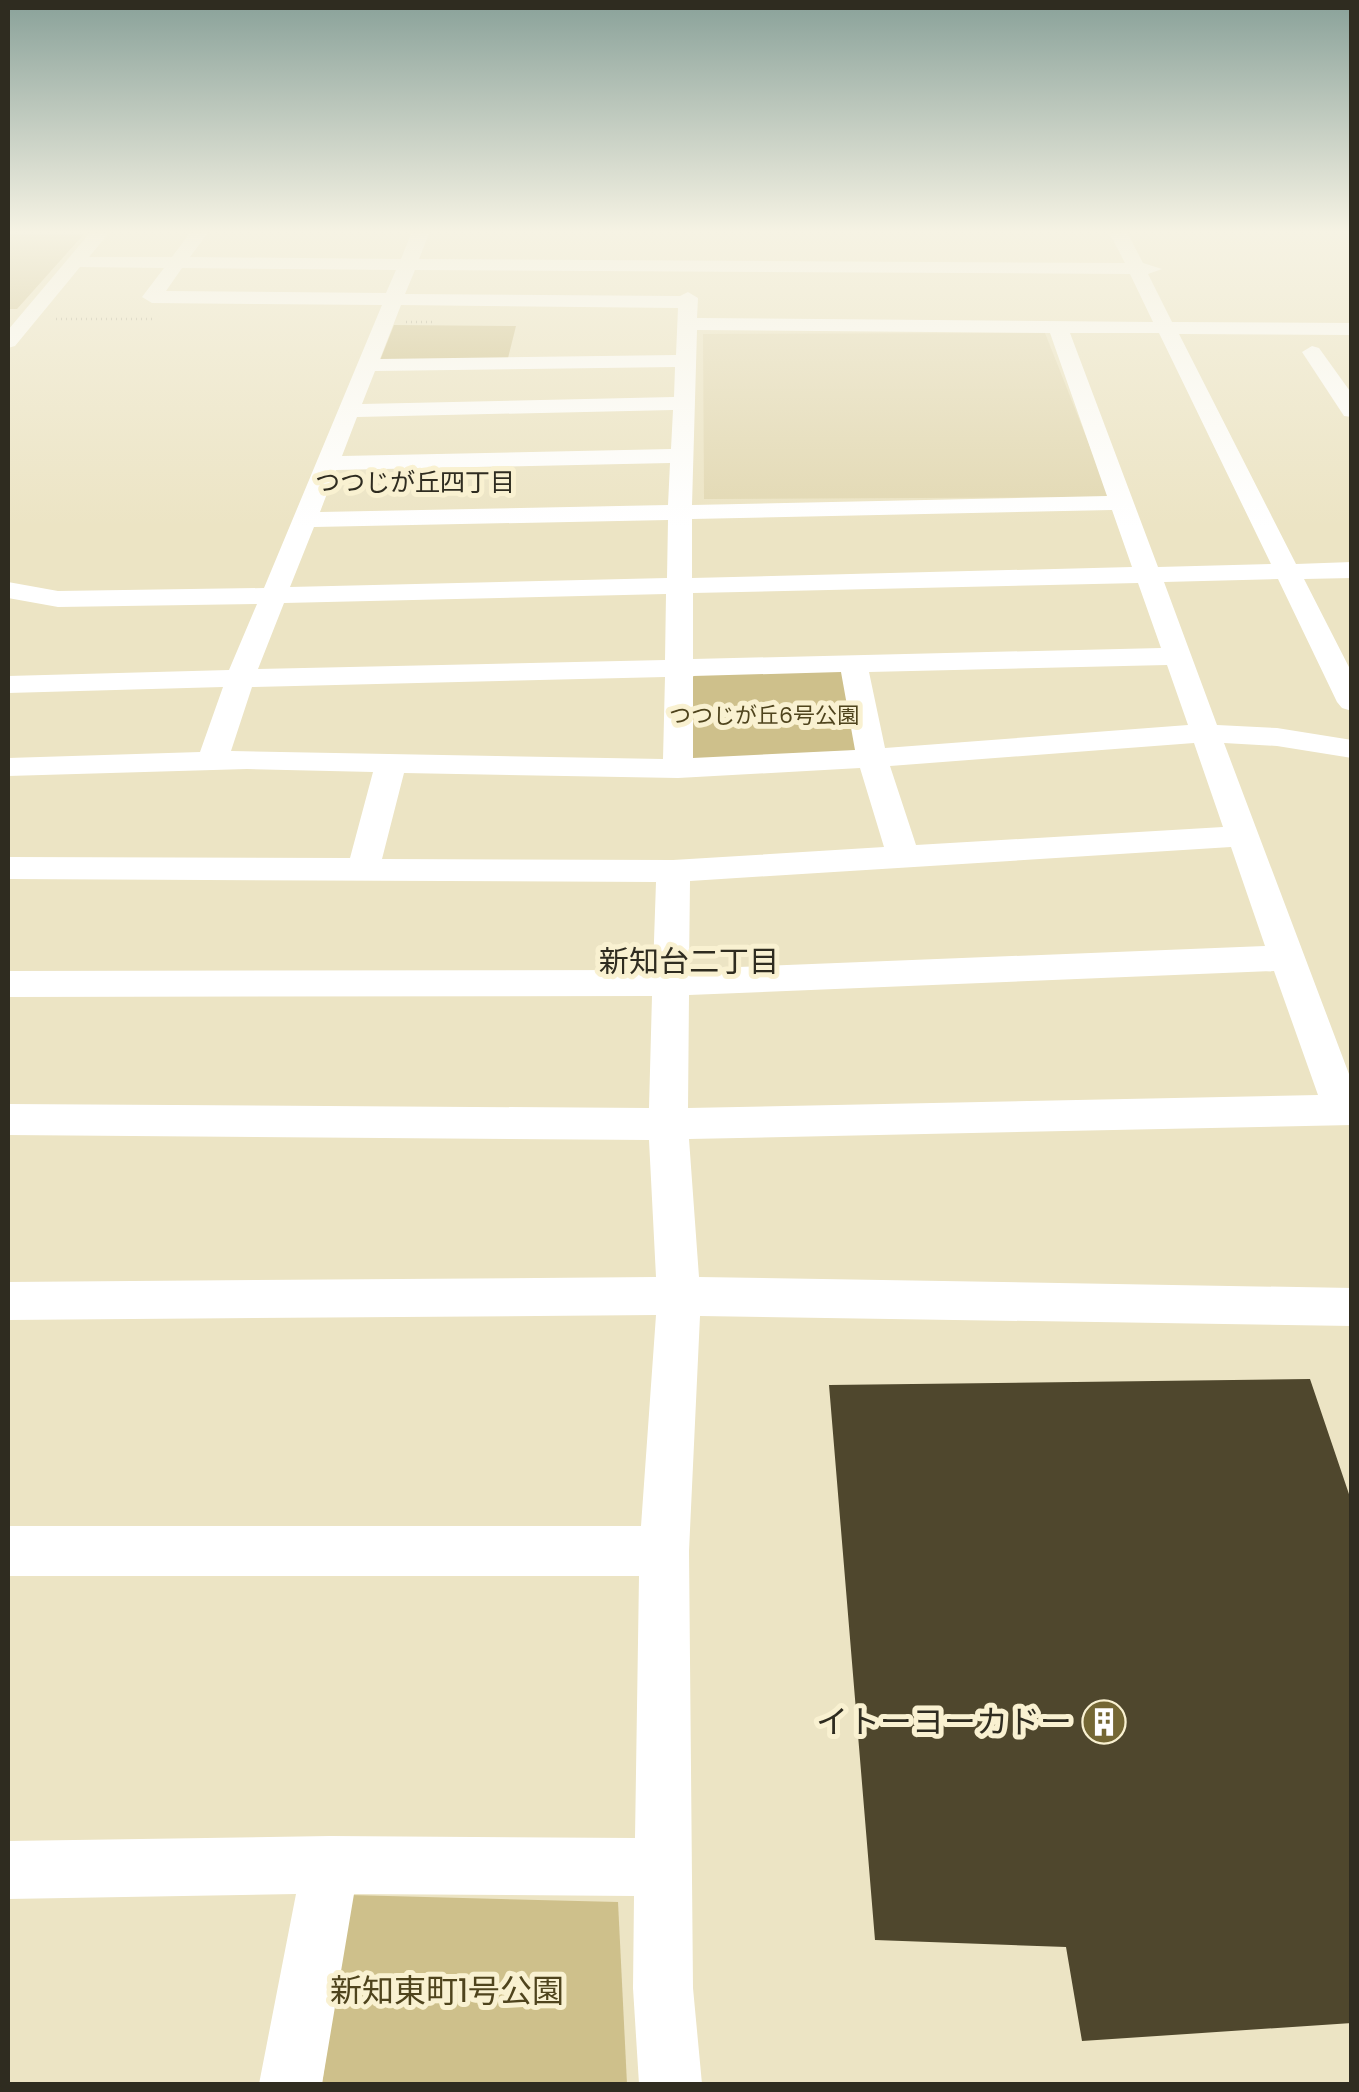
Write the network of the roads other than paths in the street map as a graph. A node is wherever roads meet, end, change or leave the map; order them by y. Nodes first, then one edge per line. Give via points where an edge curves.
1 (382, 332) edge
2 (686, 332) edge
3 (1061, 332) edge
4 (1095, 332) edge
5 (1172, 332) edge
6 (1328, 332) edge
7 (1177, 342) junction
8 (1312, 352) dead end
9 (686, 361) junction
10 (370, 365) junction
11 (684, 404) junction
12 (348, 411) junction
13 (1352, 411) edge
14 (684, 456) junction
15 (329, 463) junction
16 (1122, 503) junction
17 (680, 513) junction
18 (306, 520) junction
19 (1352, 570) edge
20 (1298, 571) junction
21 (1148, 575) junction
22 (679, 586) junction
23 (8, 590) edge
24 (273, 596) junction
25 (1352, 652) edge
26 (1177, 656) junction
27 (854, 664) junction
28 (678, 669) junction
29 (240, 680) junction
30 (8, 684) edge
31 (1352, 702) edge
32 (1206, 733) junction
33 (1352, 749) edge
34 (872, 758) junction
35 (212, 762) junction
36 (391, 764) junction
37 (8, 767) edge
38 (678, 768) junction
39 (1244, 836) junction
40 (903, 857) junction
41 (8, 868) edge
42 (363, 870) junction
43 (674, 870) junction
44 (1288, 958) junction
45 (674, 983) junction
46 (8, 984) edge
47 (1346, 1110) edge
48 (8, 1120) edge
49 (668, 1124) junction
50 (679, 1296) junction
51 (8, 1301) edge
52 (1352, 1307) edge
53 (8, 1550) edge
54 (664, 1551) junction
55 (330, 1865) junction
56 (665, 1868) junction
57 (8, 1870) edge
58 (291, 2084) edge
59 (671, 2084) edge

1 - 10 street
2 - 9 street
3 - 16 street via 1076,351
4 - 7 street
5 - 7 street
6 - 7 street
7 - 20 street
8 - 13 street
9 - 10 street
9 - 11 street
10 - 12 street
11 - 12 street
11 - 14 street
12 - 15 street
14 - 15 street
14 - 17 street
15 - 18 street
16 - 17 street
16 - 21 street
17 - 18 street
17 - 22 street
18 - 24 street
19 - 20 street
20 - 21 street
20 - 25 street
20 - 31 street
21 - 22 street
21 - 26 street
22 - 24 street
22 - 28 street
23 - 24 street via 58,598
24 - 29 street
26 - 27 street
26 - 32 street
27 - 28 street
27 - 34 street
28 - 29 street
28 - 38 street
29 - 30 street
29 - 35 street
32 - 33 street
32 - 34 street
32 - 39 street
34 - 38 street
34 - 40 street
35 - 36 street
35 - 37 street
36 - 38 street
36 - 42 street
39 - 40 street
39 - 44 street
40 - 43 street
41 - 42 street
42 - 43 street
43 - 45 street
44 - 45 street
44 - 47 street
45 - 46 street
45 - 49 street
47 - 49 street
48 - 49 street
49 - 50 street
50 - 51 street
50 - 52 street
50 - 54 street
53 - 54 street
54 - 56 street
55 - 56 street
55 - 57 street
55 - 58 street
56 - 59 street via 663,1988

